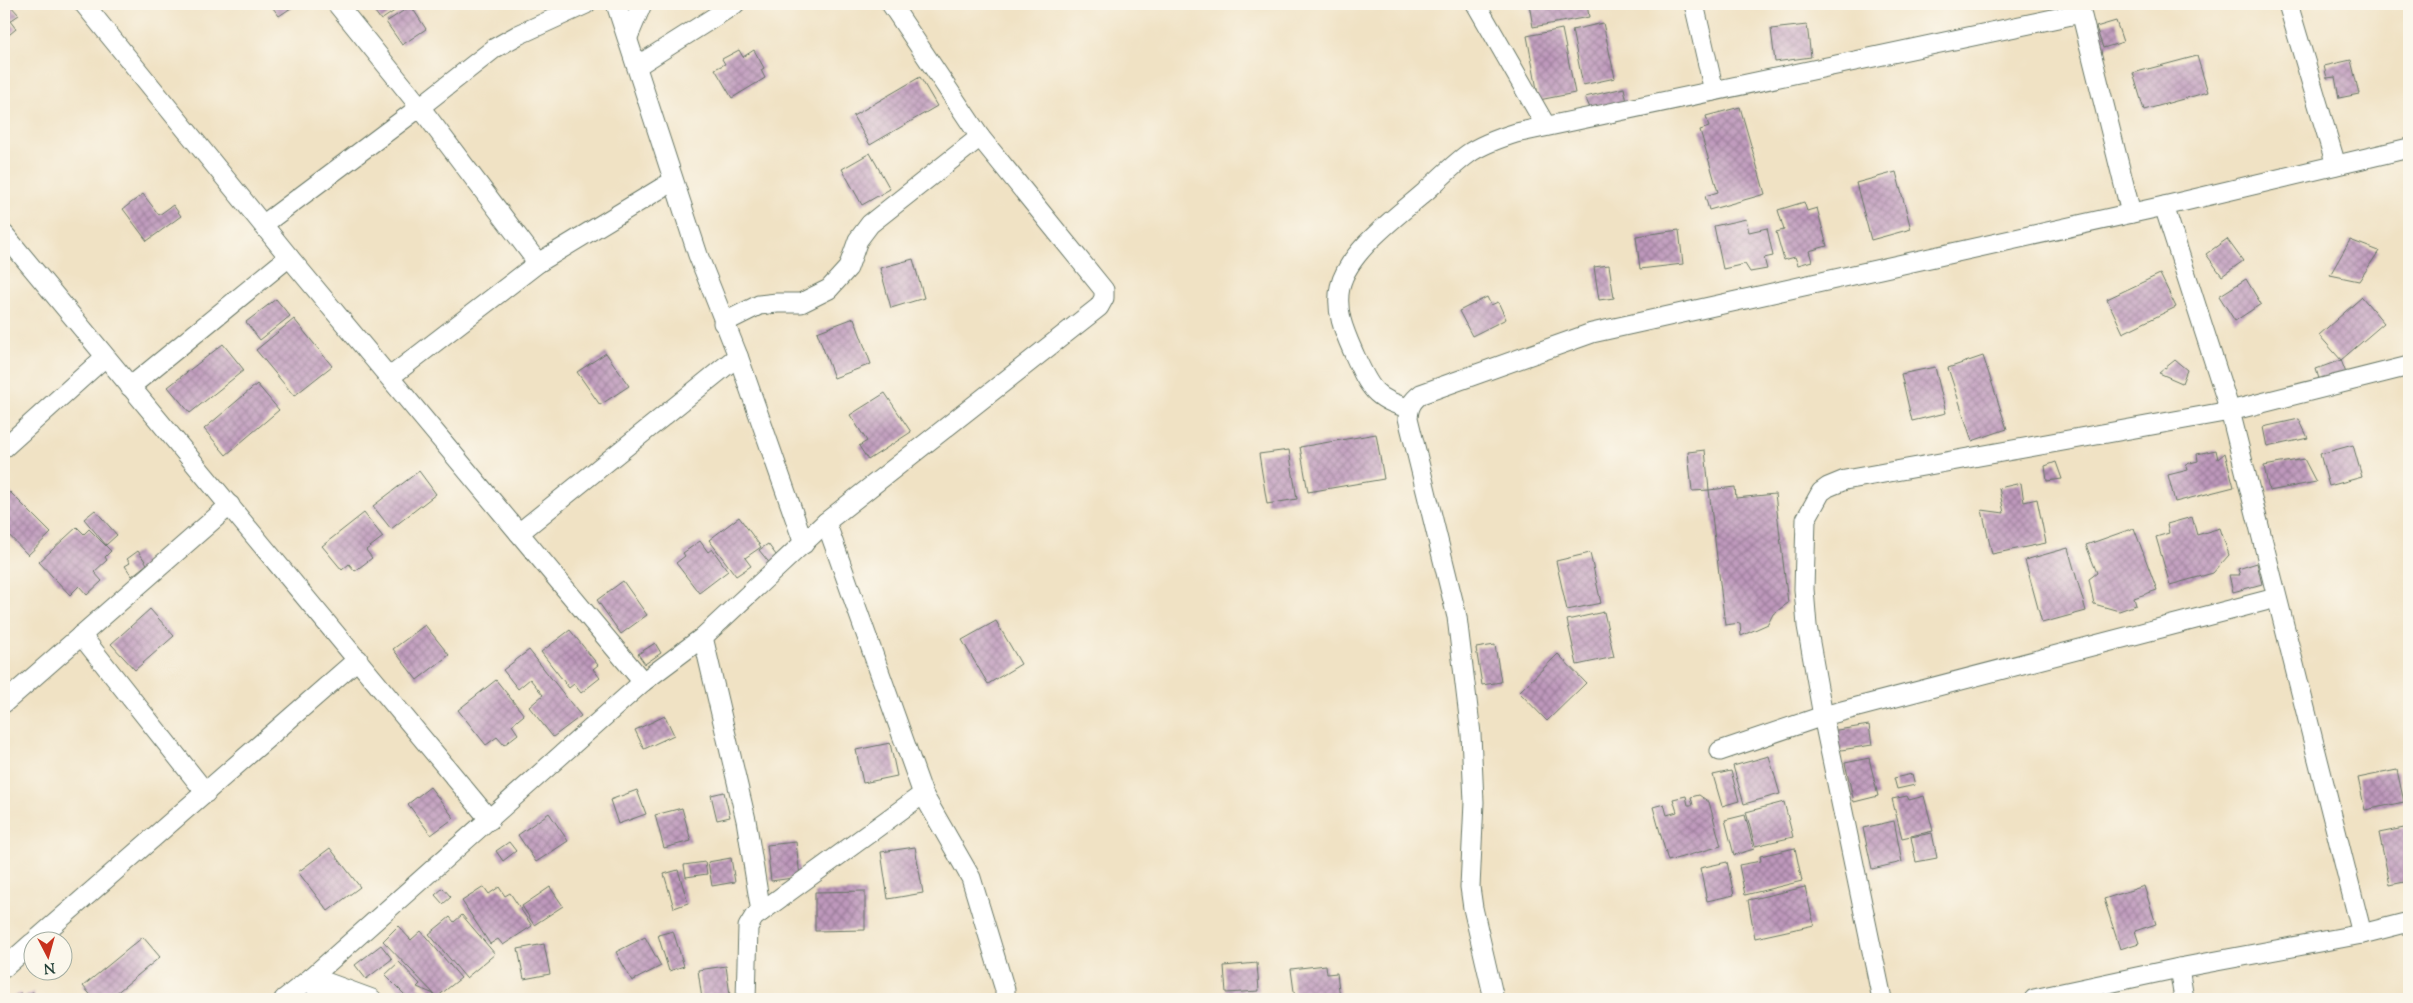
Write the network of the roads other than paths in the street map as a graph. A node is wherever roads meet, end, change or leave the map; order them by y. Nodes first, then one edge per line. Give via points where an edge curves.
1 (84, 4) edge
2 (337, 4) edge
3 (586, 4) edge
4 (616, 4) edge
5 (642, 4) edge
6 (735, 4) edge
7 (892, 4) edge
8 (1476, 4) edge
9 (1694, 4) edge
10 (2288, 4) edge
11 (2080, 9) edge
12 (628, 37) junction
13 (637, 66) junction
14 (1714, 91) junction
15 (420, 108) junction
16 (1546, 126) junction
17 (980, 137) junction
18 (2409, 148) edge
19 (2336, 165) junction
20 (673, 180) junction
21 (2164, 206) junction
22 (2131, 213) junction
23 (264, 224) junction
24 (4, 234) edge
25 (290, 257) junction
26 (538, 263) junction
27 (724, 323) junction
28 (105, 356) junction
29 (738, 356) junction
30 (2409, 366) edge
31 (390, 377) junction
32 (130, 387) junction
33 (1409, 408) junction
34 (2230, 411) junction
35 (4, 448) edge
36 (230, 505) junction
37 (826, 522) junction
38 (519, 533) junction
39 (804, 544) junction
40 (2276, 598) junction
41 (81, 635) junction
42 (703, 637) junction
43 (358, 659) junction
44 (643, 682) junction
45 (4, 703) edge
46 (1823, 716) junction
47 (1720, 751) dead end
48 (206, 793) junction
49 (923, 794) junction
50 (490, 820) junction
51 (761, 912) junction
52 (2409, 922) edge
53 (48, 930) edge
54 (2362, 934) junction
55 (22, 952) edge
56 (4, 968) edge
57 (2179, 968) junction
58 (312, 977) junction
59 (284, 999) edge
60 (320, 999) edge
61 (372, 999) edge
62 (746, 999) edge
63 (1005, 999) edge
64 (1494, 999) edge
65 (1882, 999) edge
66 (2034, 999) edge
67 (2184, 999) edge

1 - 23 street
2 - 15 street
3 - 15 street via 495,48
4 - 12 street
5 - 12 street
6 - 13 street
7 - 17 street
8 - 16 street
9 - 14 street
10 - 19 street
11 - 14 street
11 - 22 street
12 - 13 street
13 - 20 street
14 - 16 street
15 - 23 street
15 - 26 street
16 - 33 street via 1494,140 1469,154 1366,244 1340,286 1340,323 1361,369 1373,390 1388,403
17 - 27 street via 870,224 858,240 848,268 829,288 801,304 777,302 759,305
17 - 37 street via 1104,290 1104,298 1099,307
18 - 19 street
19 - 21 street
20 - 26 street
20 - 27 street
21 - 22 street
21 - 34 street
22 - 33 street via 1592,333 1421,394
23 - 25 street
24 - 28 street
25 - 31 street
25 - 32 street
26 - 31 street
27 - 29 street
28 - 32 street
28 - 35 street
29 - 38 street
29 - 39 street
30 - 34 street
31 - 38 street
32 - 36 street
33 - 64 street via 1408,418 1456,617 1471,744 1474,802 1472,908
34 - 40 street
34 - 46 street via 1845,480 1828,486 1814,500 1808,513 1803,550 1807,626
36 - 41 street
36 - 43 street
37 - 39 street
37 - 49 street
38 - 44 street
39 - 42 street
40 - 46 street
40 - 54 street
41 - 45 street
41 - 48 street
42 - 44 street
42 - 51 street via 746,820
43 - 48 street
43 - 50 street
44 - 50 street
46 - 47 street
46 - 65 street
48 - 53 street
49 - 51 street
49 - 63 street via 971,878
50 - 58 street
51 - 62 street via 754,916 748,927
52 - 54 street
54 - 57 street
55 - 56 street
57 - 66 street
57 - 67 street
58 - 59 street
58 - 60 street
58 - 61 street

